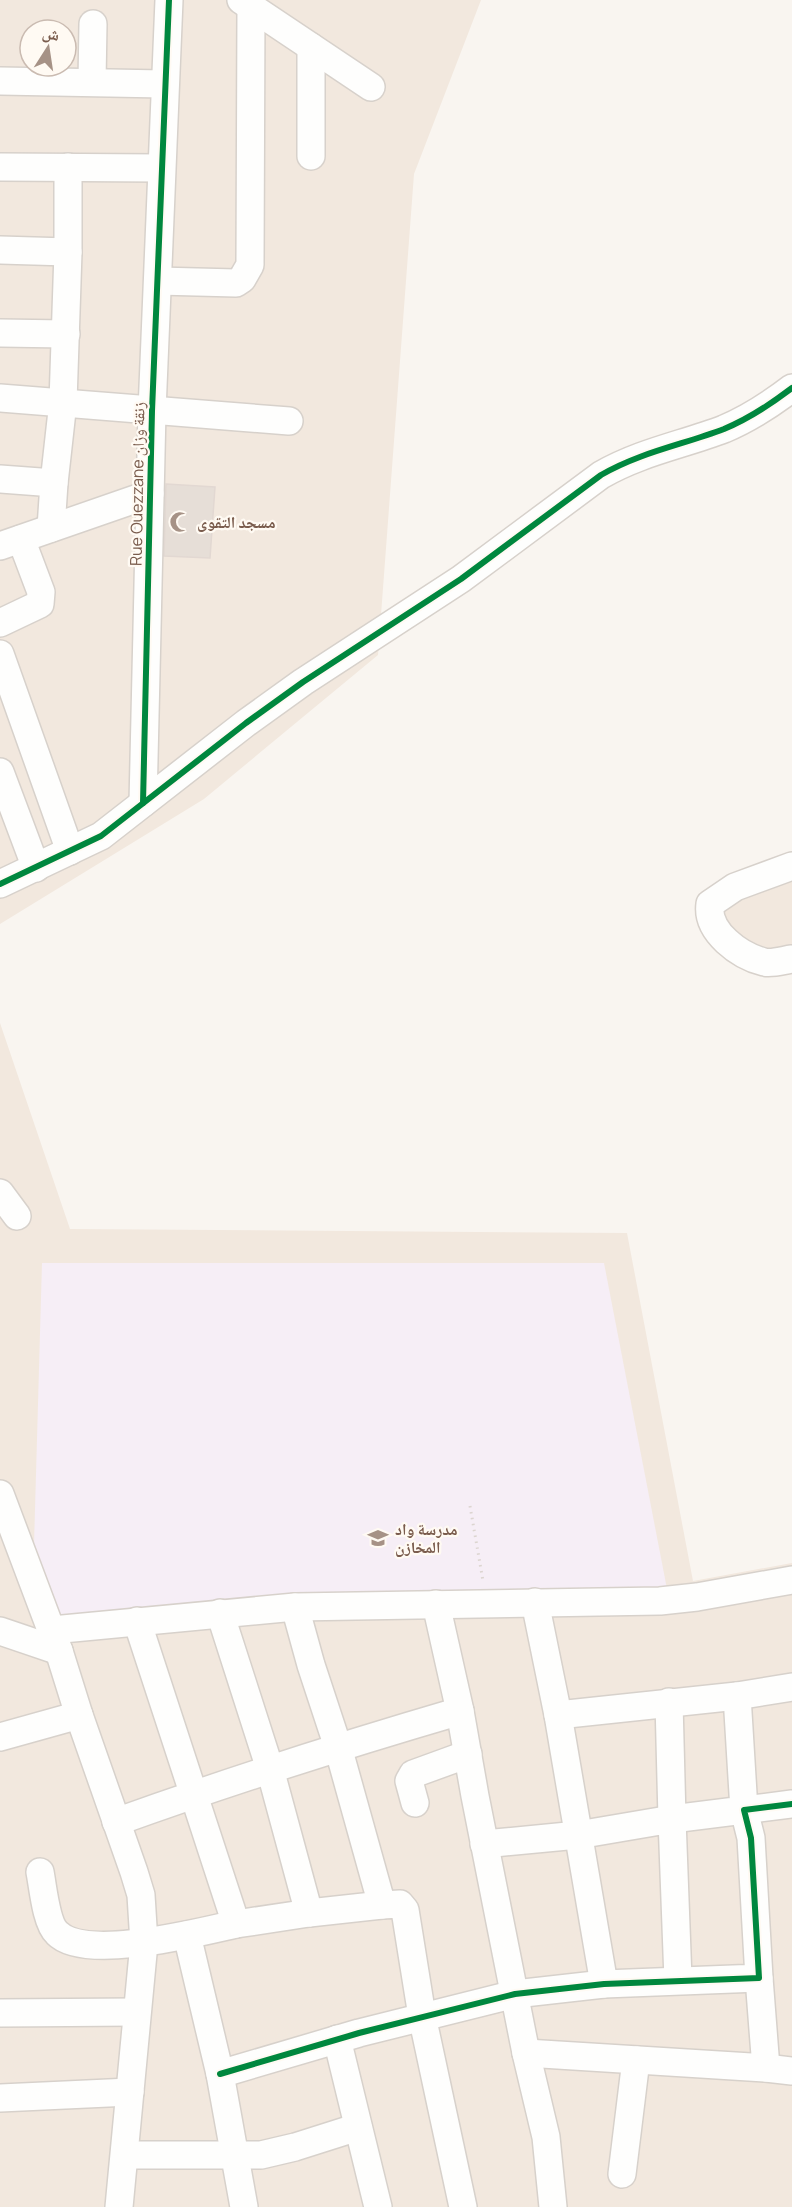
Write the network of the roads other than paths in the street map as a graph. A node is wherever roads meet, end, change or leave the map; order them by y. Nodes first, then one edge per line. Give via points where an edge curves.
1 (169, 0) edge
2 (246, 4) edge
3 (93, 24) dead end
4 (311, 47) junction
5 (0, 81) edge
6 (92, 81) junction
7 (164, 84) junction
8 (371, 87) dead end
9 (311, 156) dead end
10 (0, 167) edge
11 (68, 167) junction
12 (160, 168) junction
13 (0, 250) edge
14 (68, 252) junction
15 (158, 281) junction
16 (0, 333) edge
17 (66, 334) junction
18 (792, 388) edge
19 (0, 398) edge
20 (63, 402) junction
21 (152, 411) junction
22 (289, 421) dead end
23 (0, 479) edge
24 (54, 483) junction
25 (150, 494) junction
26 (51, 528) junction
27 (11, 542) edge
28 (0, 623) edge
29 (0, 654) edge
30 (0, 772) edge
31 (143, 802) junction
32 (70, 851) junction
33 (792, 866) edge
34 (36, 868) junction
35 (0, 884) edge
36 (792, 959) edge
37 (0, 1193) edge
38 (17, 1216) dead end
39 (0, 1494) edge
40 (792, 1580) edge
41 (534, 1602) junction
42 (436, 1604) junction
43 (295, 1607) junction
44 (220, 1613) junction
45 (137, 1621) junction
46 (0, 1631) edge
47 (56, 1640) junction
48 (792, 1687) edge
49 (737, 1696) junction
50 (669, 1702) junction
51 (460, 1711) junction
52 (79, 1715) junction
53 (558, 1715) junction
54 (0, 1737) edge
55 (338, 1748) junction
56 (468, 1754) junction
57 (270, 1769) junction
58 (194, 1794) junction
59 (415, 1803) dead end
60 (792, 1804) edge
61 (744, 1810) junction
62 (672, 1819) junction
63 (116, 1822) junction
64 (578, 1835) junction
65 (484, 1844) junction
66 (40, 1872) dead end
67 (382, 1905) junction
68 (309, 1913) junction
69 (236, 1924) junction
70 (188, 1935) junction
71 (144, 1943) junction
72 (759, 1978) junction
73 (678, 1980) junction
74 (604, 1984) junction
75 (515, 1994) junction
76 (136, 2012) junction
77 (0, 2013) edge
78 (422, 2016) junction
79 (337, 2039) junction
80 (526, 2053) junction
81 (636, 2060) junction
82 (779, 2070) edge
83 (220, 2074) junction
84 (130, 2092) junction
85 (0, 2098) edge
86 (358, 2127) junction
87 (124, 2155) junction
88 (234, 2156) junction
89 (622, 2174) dead end
90 (119, 2207) edge
91 (244, 2207) edge
92 (378, 2207) edge
93 (463, 2207) edge
94 (553, 2207) edge

1 - 7 street, Rue Ouezzane زنقة وزان
2 - 4 street
2 - 15 street via 250,265 236,283
3 - 6 street
4 - 8 street
4 - 9 street
5 - 6 street
6 - 7 street
7 - 12 street, Rue Ouezzane زنقة وزان
10 - 11 street
11 - 12 street
11 - 14 street
12 - 15 street, Rue Ouezzane زنقة وزان
13 - 14 street
14 - 17 street
15 - 21 street, Rue Ouezzane زنقة وزان
16 - 17 street
17 - 20 street
18 - 31 street via 724,429 654,450 602,475 461,579 303,682
19 - 20 street
20 - 21 street
20 - 24 street
21 - 22 street
21 - 25 street, Rue Ouezzane زنقة وزان
23 - 24 street
24 - 26 street
25 - 26 street
25 - 31 street, Rue Ouezzane زنقة وزان
26 - 27 street
27 - 28 street via 41,592 42,601
29 - 32 street
30 - 34 street
31 - 32 street via 101,836
32 - 34 street
33 - 36 street via 735,887 710,904 709,913 720,934 743,953 766,963
34 - 35 street
37 - 38 street
39 - 47 street
40 - 41 street via 660,1601
41 - 42 street
41 - 53 street
42 - 43 street
42 - 51 street
43 - 44 street
43 - 55 street
44 - 45 street
44 - 57 street
45 - 47 street
45 - 58 street
46 - 47 street
47 - 52 street
48 - 49 street
49 - 50 street
49 - 61 street
50 - 53 street
50 - 62 street
51 - 55 street
51 - 56 street
52 - 54 street
52 - 63 street
53 - 64 street
55 - 57 street
55 - 67 street
56 - 59 street via 413,1774 409,1781
56 - 65 street
57 - 58 street
57 - 68 street
58 - 63 street
58 - 69 street
60 - 61 street
61 - 62 street
61 - 72 street via 752,1850
62 - 64 street
62 - 73 street
63 - 71 street via 141,1895
64 - 65 street
64 - 74 street
65 - 75 street
66 - 71 street via 54,1931 62,1937 83,1943
67 - 68 street
67 - 78 street via 400,1904 405,1910
68 - 69 street
69 - 70 street
70 - 71 street
70 - 83 street
71 - 76 street
72 - 73 street
72 - 82 street
73 - 74 street
74 - 75 street
75 - 78 street
75 - 80 street
76 - 77 street
76 - 84 street
78 - 79 street
78 - 93 street
79 - 83 street
79 - 86 street
80 - 81 street
80 - 94 street via 546,2137
81 - 82 street
81 - 89 street
83 - 88 street
84 - 85 street
84 - 87 street
86 - 88 street via 276,2152
86 - 92 street
87 - 88 street
87 - 90 street
88 - 91 street

